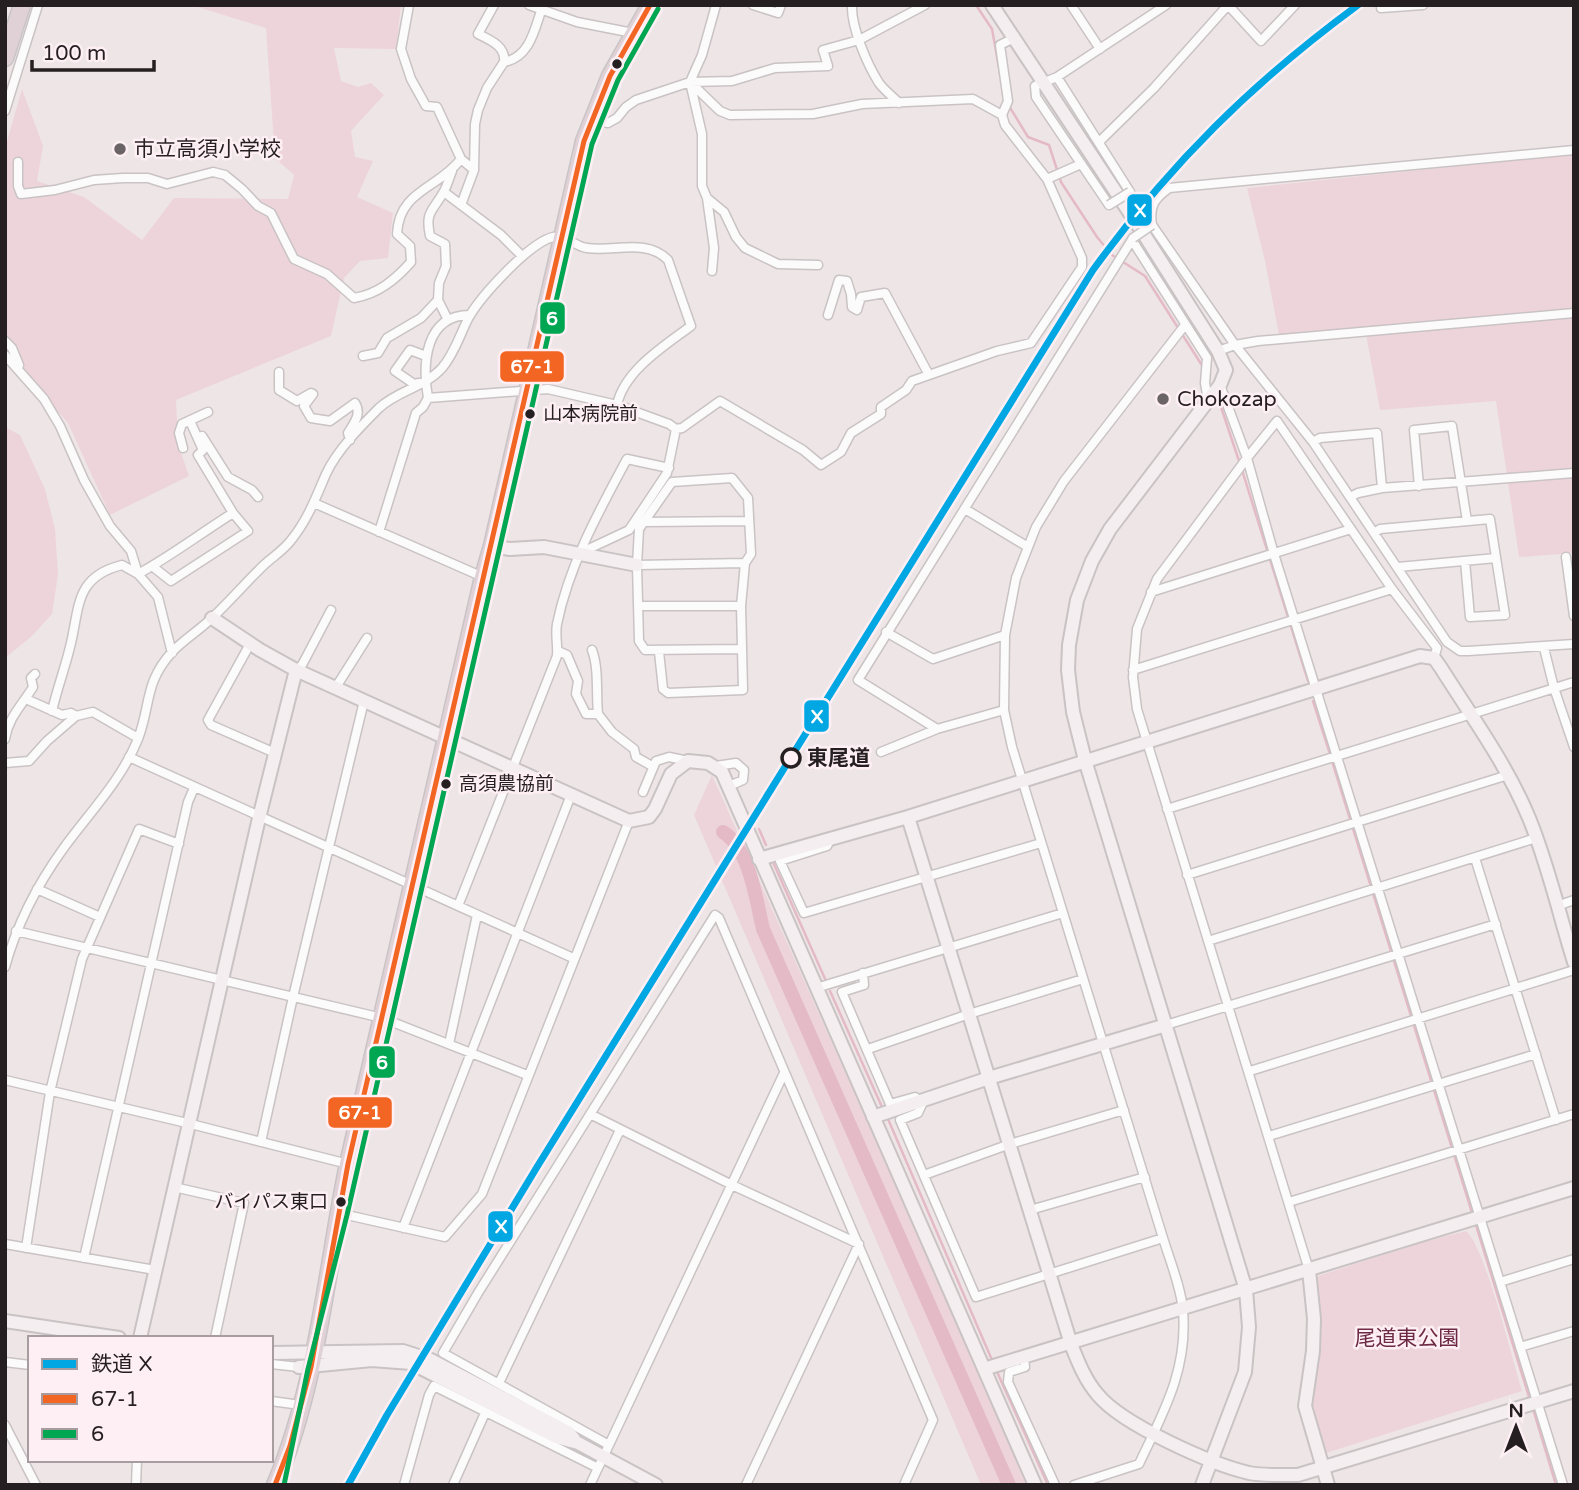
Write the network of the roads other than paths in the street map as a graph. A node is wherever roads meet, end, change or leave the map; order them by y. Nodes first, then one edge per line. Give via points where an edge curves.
1 (22, 5) edge
2 (38, 5) edge
3 (409, 5) edge
4 (494, 5) edge
5 (529, 5) edge
6 (649, 5) edge
7 (716, 5) edge
8 (753, 5) edge
9 (781, 5) edge
10 (852, 5) edge
11 (925, 5) edge
12 (992, 5) edge
13 (1071, 5) edge
14 (1166, 5) edge
15 (1228, 5) edge
16 (1295, 5) edge
17 (1423, 5) edge
18 (542, 7) edge
19 (1381, 8) dead end
20 (633, 33) junction
21 (1014, 38) junction
22 (859, 40) junction
23 (1100, 49) junction
24 (5, 58) edge
25 (504, 62) junction
26 (1057, 77) junction
27 (690, 82) junction
28 (1043, 82) junction
29 (899, 103) junction
30 (1005, 108) junction
31 (5, 111) edge
32 (593, 120) junction
33 (1099, 142) junction
34 (1574, 150) edge
35 (461, 159) junction
36 (18, 162) dead end
37 (1081, 164) junction
38 (452, 170) junction
39 (474, 170) junction
40 (1055, 176) junction
41 (444, 192) junction
42 (707, 198) junction
43 (461, 205) junction
44 (1152, 225) junction
45 (562, 237) junction
46 (1133, 239) junction
47 (522, 256) junction
48 (818, 265) dead end
49 (712, 271) dead end
50 (438, 300) junction
51 (1574, 313) edge
52 (470, 315) junction
53 (828, 316) dead end
54 (449, 320) junction
55 (1181, 330) junction
56 (5, 341) edge
57 (1235, 345) junction
58 (1218, 351) junction
59 (5, 355) edge
60 (363, 356) dead end
61 (426, 356) junction
62 (20, 370) junction
63 (279, 372) dead end
64 (929, 375) junction
65 (425, 381) junction
66 (1220, 385) junction
67 (527, 389) junction
68 (428, 398) junction
69 (1209, 400) junction
70 (617, 405) junction
71 (208, 412) dead end
72 (192, 420) junction
73 (676, 429) junction
74 (350, 440) junction
75 (1313, 442) junction
76 (183, 447) dead end
77 (1242, 463) junction
78 (668, 468) junction
79 (1574, 473) edge
80 (228, 477) junction
81 (1461, 483) junction
82 (215, 485) junction
83 (1419, 486) junction
84 (1382, 488) junction
85 (258, 497) dead end
86 (1350, 497) junction
87 (314, 503) junction
88 (965, 509) junction
89 (233, 513) junction
90 (749, 521) junction
91 (1467, 521) junction
92 (645, 522) junction
93 (1352, 529) junction
94 (379, 532) junction
95 (1374, 533) junction
96 (492, 546) junction
97 (1028, 547) junction
98 (580, 553) junction
99 (1271, 555) junction
100 (1566, 557) dead end
101 (1496, 558) junction
102 (1465, 561) junction
103 (745, 563) junction
104 (637, 565) junction
105 (152, 566) junction
106 (1398, 568) junction
107 (138, 574) junction
108 (483, 577) junction
109 (1392, 589) junction
110 (1151, 592) junction
111 (638, 606) junction
112 (741, 606) junction
113 (331, 610) dead end
114 (1574, 616) edge
115 (212, 618) junction
116 (1291, 621) junction
117 (886, 632) junction
118 (1005, 635) junction
119 (367, 638) dead end
120 (1447, 642) junction
121 (250, 644) junction
122 (1574, 644) edge
123 (1544, 648) junction
124 (740, 649) junction
125 (592, 650) dead end
126 (558, 651) junction
127 (659, 652) junction
128 (172, 653) junction
129 (1435, 653) junction
130 (296, 670) junction
131 (1133, 670) junction
132 (35, 674) dead end
133 (595, 678) junction
134 (578, 681) junction
135 (1574, 682) edge
136 (336, 687) junction
137 (1554, 688) junction
138 (1316, 689) junction
139 (26, 699) junction
140 (364, 701) junction
141 (1004, 710) junction
142 (52, 711) junction
143 (598, 714) junction
144 (1470, 715) junction
145 (76, 716) junction
146 (937, 729) junction
147 (447, 737) junction
148 (138, 738) junction
149 (5, 739) edge
150 (1147, 742) junction
151 (1574, 747) edge
152 (881, 752) dead end
153 (275, 753) junction
154 (129, 757) junction
155 (1333, 757) junction
156 (688, 761) junction
157 (1085, 761) junction
158 (5, 763) edge
159 (652, 766) junction
160 (716, 766) junction
161 (514, 768) junction
162 (1508, 775) junction
163 (1023, 782) junction
164 (729, 786) junction
165 (194, 788) junction
166 (643, 793) dead end
167 (571, 795) junction
168 (1167, 809) junction
169 (908, 817) junction
170 (259, 818) junction
171 (629, 821) junction
172 (1354, 823) junction
173 (831, 838) junction
174 (1536, 838) junction
175 (1041, 843) junction
176 (179, 844) junction
177 (329, 848) junction
178 (1475, 858) junction
179 (759, 859) junction
180 (1187, 874) junction
181 (926, 878) junction
182 (411, 886) junction
183 (37, 889) junction
184 (1374, 890) junction
185 (1574, 900) edge
186 (458, 906) junction
187 (1557, 906) junction
188 (1063, 913) junction
189 (477, 915) junction
190 (100, 917) junction
191 (1496, 924) junction
192 (16, 931) junction
193 (517, 932) junction
194 (1208, 941) junction
195 (949, 947) junction
196 (86, 948) junction
197 (1394, 955) junction
198 (573, 958) junction
199 (1574, 962) edge
200 (152, 964) junction
201 (5, 967) edge
202 (1574, 970) edge
203 (863, 973) junction
204 (1083, 979) junction
205 (223, 981) junction
206 (816, 988) junction
207 (1516, 988) junction
208 (293, 997) junction
209 (1227, 1006) junction
210 (969, 1014) junction
211 (382, 1018) junction
212 (1415, 1021) junction
213 (1167, 1025) junction
214 (449, 1044) junction
215 (1104, 1045) junction
216 (868, 1049) junction
217 (469, 1052) junction
218 (1536, 1054) junction
219 (1250, 1071) junction
220 (784, 1073) junction
221 (527, 1075) junction
222 (989, 1079) junction
223 (5, 1080) edge
224 (1435, 1085) junction
225 (50, 1092) junction
226 (923, 1102) junction
227 (119, 1107) junction
228 (1124, 1110) junction
229 (590, 1114) junction
230 (1574, 1114) edge
231 (873, 1117) junction
232 (1556, 1120) junction
233 (191, 1124) junction
234 (620, 1130) junction
235 (1269, 1136) junction
236 (261, 1142) junction
237 (1010, 1144) junction
238 (1455, 1151) junction
239 (348, 1164) junction
240 (923, 1175) junction
241 (1145, 1177) junction
242 (732, 1185) junction
243 (174, 1187) junction
244 (1574, 1188) edge
245 (1289, 1202) junction
246 (1030, 1210) junction
247 (338, 1213) junction
248 (1476, 1218) junction
249 (403, 1228) junction
250 (1163, 1238) junction
251 (5, 1244) edge
252 (859, 1244) junction
253 (26, 1248) junction
254 (84, 1258) junction
255 (1574, 1259) edge
256 (155, 1270) junction
257 (1309, 1270) junction
258 (1049, 1272) junction
259 (1500, 1282) junction
260 (1246, 1290) junction
261 (1183, 1310) junction
262 (5, 1321) edge
263 (1574, 1331) edge
264 (106, 1336) edge
265 (140, 1336) edge
266 (215, 1336) edge
267 (1071, 1343) junction
268 (1520, 1347) junction
269 (273, 1353) edge
270 (306, 1359) junction
271 (1024, 1359) junction
272 (5, 1362) edge
273 (273, 1364) edge
274 (28, 1365) edge
275 (984, 1369) junction
276 (499, 1383) junction
277 (1574, 1391) edge
278 (273, 1401) edge
279 (293, 1404) junction
280 (1533, 1404) junction
281 (485, 1413) junction
282 (5, 1426) edge
283 (1153, 1434) junction
284 (604, 1457) junction
285 (1213, 1460) junction
286 (137, 1462) edge
287 (1323, 1468) junction
288 (1272, 1480) edge
289 (36, 1485) edge
290 (136, 1485) edge
291 (275, 1485) edge
292 (404, 1485) edge
293 (453, 1485) edge
294 (590, 1485) edge
295 (656, 1485) edge
296 (746, 1485) edge
297 (904, 1485) edge
298 (1035, 1485) edge
299 (1055, 1485) edge
300 (1074, 1485) edge
301 (1202, 1485) edge
302 (1328, 1485) edge
303 (1563, 1485) edge

1 - 24 highway
2 - 31 street
3 - 35 street via 401,49 411,79 426,106 437,107
4 - 25 street via 478,34 499,47
5 - 18 street
6 - 20 highway
7 - 27 street
8 - 9 street via 778,13
10 - 22 street
11 - 22 street
12 - 21 street
13 - 23 street
14 - 23 street
15 - 16 street via 1261,41
15 - 33 street
17 - 19 street
18 - 20 street via 577,22
18 - 25 street via 531,42 522,54
20 - 32 highway
21 - 28 street
21 - 30 street via 1000,45
22 - 27 street via 823,50 828,66 775,68 732,81
22 - 29 street via 880,84
23 - 26 street
25 - 39 street via 487,88 477,117
26 - 28 street
26 - 33 street
27 - 29 street via 730,115 813,114 862,104
27 - 32 street via 636,100 608,122
27 - 42 street via 702,134 702,186
28 - 37 street via 1035,86 1036,97
28 - 58 street
29 - 30 street via 973,99
30 - 40 street via 1005,125
32 - 45 highway
33 - 37 street, bridge via 1130,192 1109,205
34 - 44 street via 1169,188 1155,198 1150,210
35 - 38 street
35 - 39 street
36 - 38 street via 21,194 104,179 148,178 167,184 214,172 225,175 271,213 294,259 327,274 354,298 382,289 411,262 410,246 397,234 397,219 405,204
37 - 40 street
38 - 41 street
39 - 43 street
40 - 64 street via 1082,267 1031,343
41 - 43 street
41 - 50 street via 427,222 430,236 445,244 446,266
42 - 48 street via 724,212 745,248 778,264
42 - 49 street via 714,248
43 - 47 street
44 - 46 street, bridge
44 - 57 street
45 - 47 street via 552,237
45 - 67 highway
45 - 70 street via 585,248 648,248 660,253 668,260 691,326 649,357 620,393
46 - 55 street
46 - 88 street
47 - 52 street
50 - 54 street
50 - 60 street via 421,318 387,338 378,353
51 - 57 street
52 - 54 street
52 - 65 street via 452,355
53 - 64 street via 839,280 847,281 852,307 857,310 860,297 885,293
54 - 61 street via 434,333
55 - 69 street via 1207,358
55 - 97 street via 1064,481
56 - 62 street
57 - 58 street
57 - 75 street
58 - 66 street via 1226,370
59 - 62 street
61 - 65 street
61 - 65 street via 410,350 395,371 414,384
62 - 107 street via 60,426 110,526 131,551
63 - 74 street via 279,390 297,401 313,394 304,406 311,418 330,421 355,403 358,416 348,433
64 - 73 street via 912,381 881,407 881,414 851,433 841,452 821,465 720,401
65 - 68 street
65 - 74 street via 381,406
66 - 69 street
66 - 77 street
67 - 68 street
67 - 70 street via 548,389
67 - 96 highway
68 - 94 street via 416,414
69 - 157 street via 1110,529 1077,600 1068,670
70 - 73 street
71 - 72 street
72 - 76 street via 182,424
72 - 80 street
72 - 82 street via 203,450 198,455
73 - 78 street
74 - 87 street via 327,473
75 - 84 street via 1377,433
75 - 86 street
77 - 93 street via 1277,421
77 - 99 street
77 - 110 street via 1166,564
78 - 98 street via 629,530
78 - 98 street via 626,459
79 - 81 street
80 - 82 street
80 - 85 street
81 - 83 street
81 - 83 street via 1452,426 1415,429
81 - 91 street
82 - 89 street
83 - 84 street
84 - 86 street
86 - 95 street
87 - 94 street
87 - 115 street via 290,542
88 - 97 street
88 - 117 street
89 - 105 street
89 - 105 street via 248,531 170,581
90 - 92 street
90 - 92 street via 748,498 732,478 672,482
90 - 103 street via 751,554
91 - 95 street
91 - 101 street via 1490,519
92 - 104 street via 639,529
93 - 99 street
93 - 109 street
94 - 108 street
95 - 106 street
96 - 98 street
96 - 108 highway
97 - 118 street via 1016,578
98 - 104 street
98 - 126 street via 556,627
99 - 110 street
99 - 116 street
100 - 114 street
101 - 102 street
101 - 102 street via 1505,615 1471,617
102 - 106 street
103 - 104 street
103 - 112 street
104 - 111 street
105 - 107 street
106 - 120 street
107 - 128 street via 158,597
107 - 142 street via 122,565 111,568 98,574 78,598 71,645
108 - 147 highway
109 - 116 street
109 - 129 street
110 - 131 street via 1137,629
111 - 112 street
111 - 127 street via 639,641 645,650
112 - 124 street
113 - 130 street
115 - 121 street
115 - 128 street
116 - 131 street
116 - 138 street
117 - 118 street via 933,659
117 - 146 street via 858,680
118 - 141 street
119 - 136 street
120 - 123 street via 1460,651
120 - 129 street
121 - 130 street
121 - 153 street via 208,720
122 - 123 street
123 - 137 street
124 - 127 street
124 - 127 street via 743,690 667,693
125 - 133 street
126 - 134 street via 567,654
126 - 161 street
128 - 148 street via 149,689
129 - 138 street
129 - 144 street
130 - 136 street
130 - 153 street
131 - 150 street via 1137,709
132 - 139 street
133 - 134 street
133 - 143 street
134 - 143 street via 576,694 582,708 586,714
135 - 137 street
136 - 140 street
137 - 144 street
137 - 151 street
138 - 150 street
138 - 155 street
139 - 142 street
139 - 149 street via 18,706
140 - 147 street
140 - 177 street
141 - 146 street
141 - 163 street
142 - 145 street
143 - 159 street via 634,749 636,757
144 - 155 street
144 - 162 street
145 - 148 street via 93,712
145 - 158 street via 29,761
146 - 152 street
147 - 161 street
147 - 182 highway
148 - 154 street
150 - 157 street
150 - 168 street
153 - 170 street
154 - 165 street
154 - 183 street
155 - 168 street
155 - 172 street
156 - 159 street via 669,757
156 - 160 street
156 - 171 street via 671,774 649,817
157 - 163 street
157 - 213 street
159 - 166 street
160 - 164 street
160 - 164 street via 736,764 744,770 743,780
161 - 167 street
161 - 186 street
162 - 172 street
162 - 174 street
163 - 169 street
163 - 175 street
164 - 179 street
165 - 170 street
165 - 176 street
167 - 171 street
167 - 193 street
168 - 180 street
169 - 173 street
169 - 181 street
170 - 177 street
170 - 205 street
171 - 198 street
172 - 180 street
172 - 184 street
173 - 179 street
173 - 181 street via 827,846 780,860 803,913
174 - 178 street
174 - 187 street
175 - 181 street
175 - 188 street
176 - 190 street via 139,829
176 - 200 street
177 - 182 street
177 - 208 street
178 - 184 street
178 - 191 street
179 - 206 street
180 - 194 street
181 - 195 street
182 - 186 street
182 - 211 highway
183 - 190 street
183 - 192 street
184 - 194 street
184 - 197 street
185 - 187 street
186 - 189 street
187 - 199 street
188 - 195 street
188 - 204 street
189 - 193 street
189 - 214 street
190 - 196 street
191 - 197 street
191 - 207 street
192 - 196 street
192 - 201 street
193 - 198 street
193 - 217 street
194 - 209 street
195 - 203 street
195 - 210 street
196 - 200 street
196 - 225 street
197 - 209 street
197 - 212 street
198 - 221 street
200 - 205 street
200 - 227 street
202 - 207 street
203 - 206 street
203 - 216 street via 864,985 842,992
204 - 210 street
204 - 215 street
205 - 208 street
205 - 233 street
206 - 231 street
207 - 212 street
207 - 218 street
208 - 211 street
208 - 236 street
209 - 213 street
209 - 219 street
210 - 216 street
210 - 222 street
211 - 214 street
211 - 239 highway
212 - 219 street
212 - 224 street
213 - 215 street
213 - 260 street
214 - 217 street
215 - 222 street
215 - 228 street
216 - 226 street via 890,1104 915,1097
217 - 221 street
217 - 249 street
218 - 224 street
218 - 232 street
219 - 235 street
220 - 229 street via 715,915
220 - 242 street
220 - 252 street
221 - 249 street via 482,1194 445,1237
222 - 226 street
222 - 237 street
223 - 225 street
224 - 235 street
224 - 238 street
225 - 227 street
225 - 253 street
226 - 231 street
226 - 240 street via 918,1113 900,1120
227 - 233 street
227 - 254 street
228 - 237 street
228 - 241 street
229 - 234 street
229 - 276 street via 443,1353
230 - 232 street
231 - 275 street
232 - 238 street
233 - 236 street
233 - 243 street
234 - 242 street
234 - 276 street
235 - 245 street
236 - 239 street
237 - 240 street
237 - 246 street
238 - 245 street
238 - 248 street
239 - 247 highway
240 - 258 street via 976,1297
241 - 246 street
241 - 250 street
242 - 252 street
242 - 284 street
243 - 256 street
243 - 266 street via 244,1203
244 - 248 street
245 - 257 street
246 - 258 street
247 - 249 street
247 - 270 highway via 334,1251
248 - 257 street
248 - 259 street
250 - 258 street
250 - 261 street
251 - 253 street
252 - 296 street
252 - 297 street via 933,1420
253 - 254 street
254 - 256 street
255 - 259 street
256 - 265 street
257 - 260 street
257 - 287 street via 1314,1319 1305,1406
258 - 267 street
259 - 268 street
260 - 261 street
260 - 285 street via 1245,1372
261 - 267 street
261 - 283 street via 1179,1370
262 - 264 street
263 - 268 street
267 - 271 street
267 - 283 street via 1087,1381 1100,1398
268 - 280 street
269 - 270 street
270 - 273 street
270 - 279 highway
270 - 284 street via 403,1352 431,1360 568,1432
270 - 291 highway via 289,1451
271 - 275 street
271 - 299 street via 1024,1367 1009,1373 1008,1382
272 - 274 street
275 - 298 street
276 - 284 street
277 - 280 street
278 - 279 street
279 - 291 highway
280 - 287 street
280 - 303 street
281 - 284 street
281 - 292 street via 434,1386
281 - 293 street
282 - 289 street
283 - 285 street
283 - 300 street via 1139,1464
284 - 294 street
284 - 295 street
285 - 288 street
285 - 301 street
286 - 290 street
287 - 288 street
287 - 302 street

